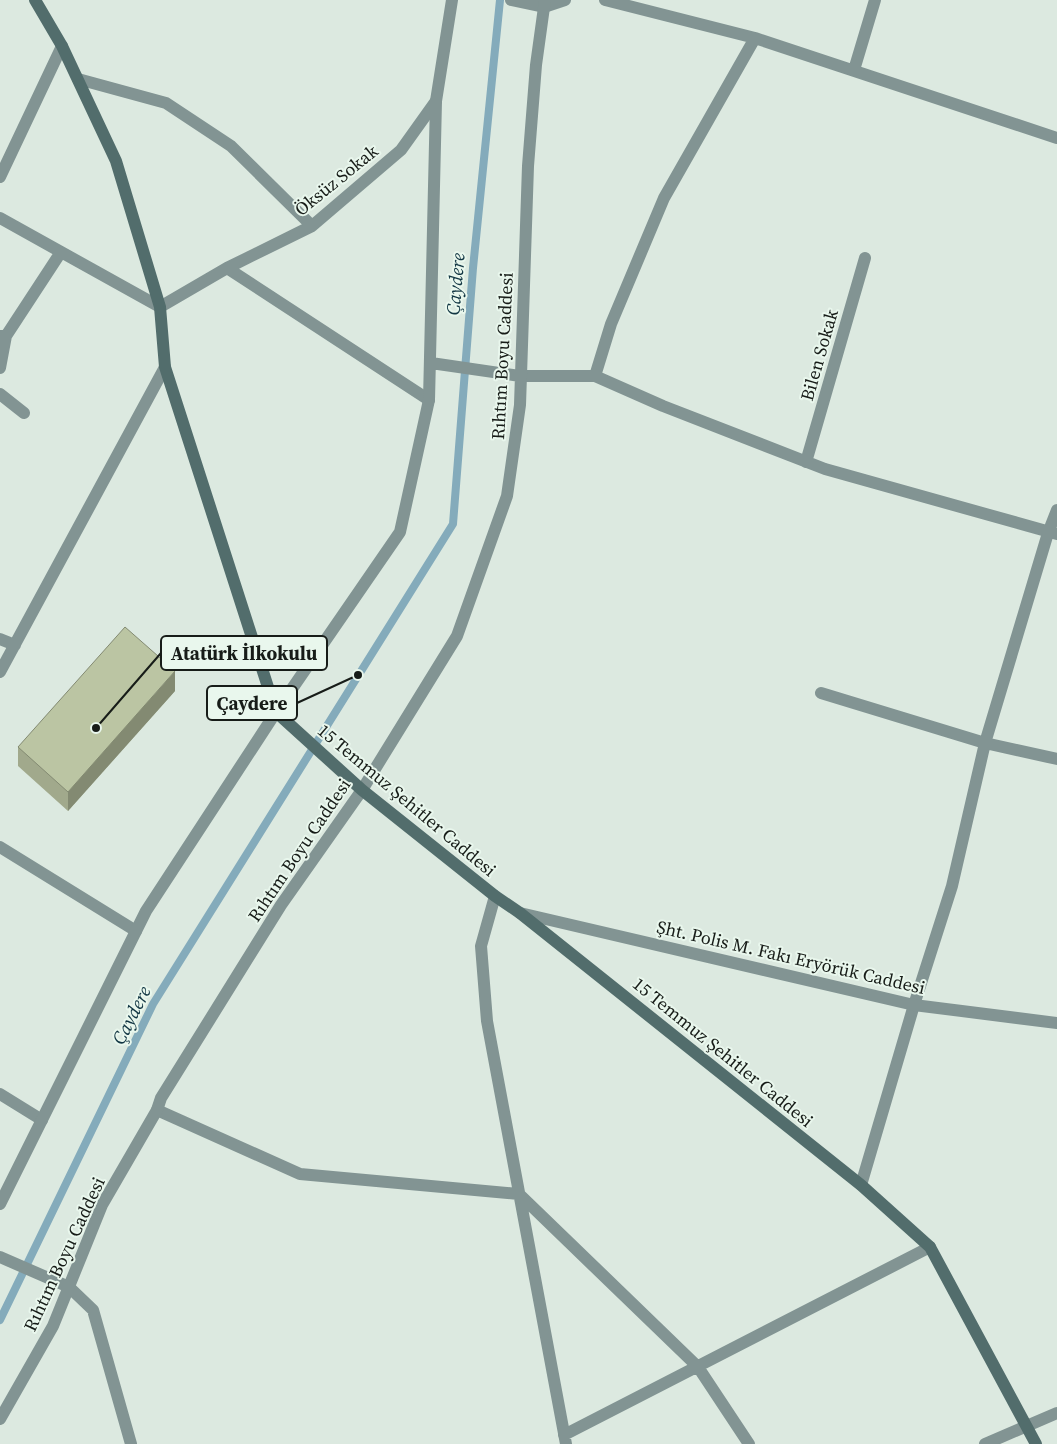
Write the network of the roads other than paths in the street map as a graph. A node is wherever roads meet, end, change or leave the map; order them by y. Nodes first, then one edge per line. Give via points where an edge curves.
1 (35, 0) edge
2 (452, 0) edge
3 (511, 0) edge
4 (565, 0) edge
5 (605, 0) edge
6 (875, 0) edge
7 (544, 4) edge
8 (754, 38) junction
9 (62, 46) junction
10 (854, 70) junction
11 (78, 79) junction
12 (436, 101) junction
13 (1057, 138) edge
14 (0, 177) edge
15 (0, 218) edge
16 (312, 226) junction
17 (60, 252) junction
18 (865, 258) dead end
19 (227, 268) junction
20 (160, 307) junction
21 (3, 336) edge
22 (430, 363) junction
23 (165, 367) junction
24 (0, 368) edge
25 (520, 376) junction
26 (596, 376) junction
27 (0, 394) edge
28 (428, 400) junction
29 (24, 413) dead end
30 (806, 462) junction
31 (1057, 510) edge
32 (1052, 533) edge
33 (0, 639) edge
34 (15, 645) junction
35 (0, 672) edge
36 (820, 693) dead end
37 (276, 712) junction
38 (985, 743) junction
39 (1057, 758) edge
40 (362, 790) junction
41 (0, 847) edge
42 (495, 896) junction
43 (520, 913) junction
44 (136, 932) junction
45 (914, 1005) junction
46 (1057, 1022) edge
47 (0, 1094) edge
48 (158, 1110) junction
49 (42, 1120) junction
50 (861, 1185) junction
51 (519, 1194) junction
52 (0, 1204) edge
53 (930, 1247) junction
54 (0, 1257) edge
55 (69, 1287) junction
56 (698, 1367) junction
57 (1057, 1413) edge
58 (0, 1419) edge
59 (1027, 1424) junction
60 (565, 1439) edge
61 (131, 1444) edge
62 (748, 1444) edge
63 (985, 1444) edge
64 (1036, 1444) edge

1 - 9 main road
2 - 12 street
3 - 7 street
4 - 7 street
5 - 8 street
6 - 10 street
7 - 25 street, Rıhtım Boyu Caddesi via 528,166
8 - 10 street
8 - 26 street via 664,198 611,324
9 - 11 main road
9 - 14 street
10 - 13 street
11 - 16 street via 166,102 231,146
11 - 20 main road via 116,161
12 - 16 street, Öksüz Sokak via 401,150
12 - 22 street
15 - 17 street
16 - 19 street, Öksüz Sokak
17 - 20 street
17 - 21 street
18 - 30 street, Bilen Sokak
19 - 20 street, Öksüz Sokak
19 - 28 street
20 - 23 main road
21 - 24 street
22 - 25 street
22 - 28 street
23 - 34 street
23 - 37 main road
25 - 26 street
25 - 40 street, Rıhtım Boyu Caddesi via 520,405 507,496 457,636
26 - 30 street
27 - 29 street
28 - 37 street via 400,532
30 - 32 street
31 - 32 street
32 - 38 street
33 - 34 street
34 - 35 street
36 - 38 street
37 - 40 main road, 15 Temmuz Şehitler Caddesi
37 - 44 street via 146,911
38 - 39 street
38 - 45 street via 952,886
40 - 42 main road, 15 Temmuz Şehitler Caddesi
40 - 48 street, Rıhtım Boyu Caddesi via 281,905 162,1098
41 - 44 street
42 - 43 main road, 15 Temmuz Şehitler Caddesi
42 - 51 street via 481,946 487,1021
43 - 45 street, Şht. Polis M. Fakı Eryörük Caddesi
43 - 50 main road, 15 Temmuz Şehitler Caddesi
44 - 49 street
45 - 46 street, Şht. Polis M. Fakı Eryörük Caddesi
45 - 50 street
47 - 49 street
48 - 51 street via 300,1174
48 - 55 street, Rıhtım Boyu Caddesi via 102,1205
49 - 52 street
50 - 53 main road, 15 Temmuz Şehitler Caddesi
51 - 56 street
51 - 60 street
53 - 56 street
53 - 59 main road, 15 Temmuz Şehitler Caddesi
54 - 55 street
55 - 58 street, Rıhtım Boyu Caddesi via 53,1326
55 - 61 street via 93,1310
56 - 60 street
56 - 62 street
57 - 59 street
59 - 63 street
59 - 64 main road, 15 Temmuz Şehitler Caddesi

